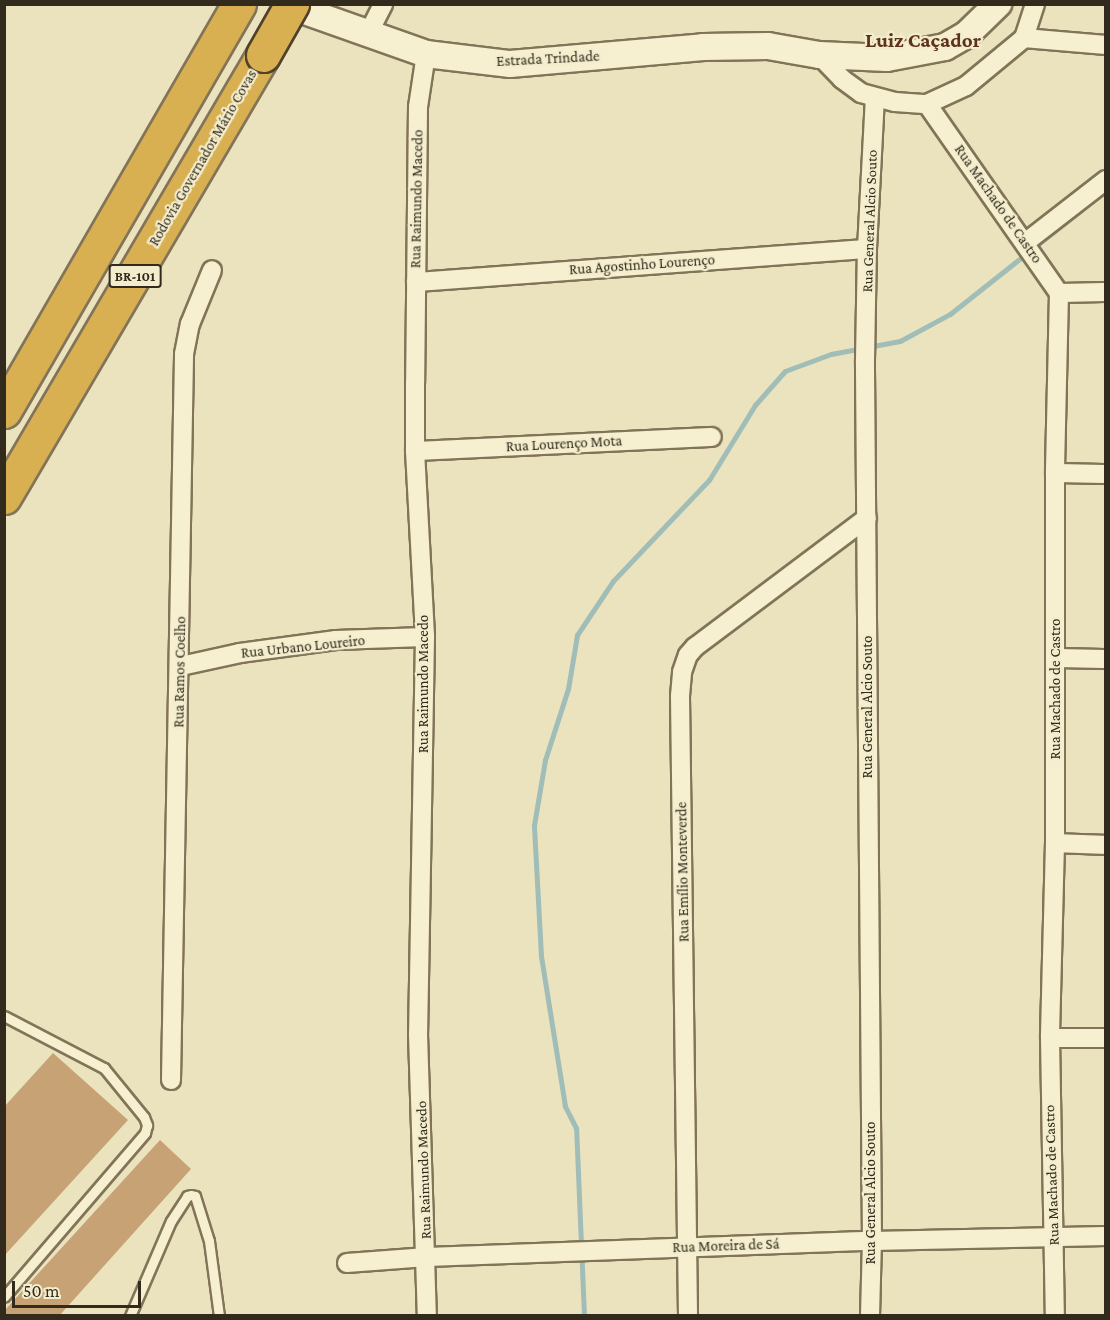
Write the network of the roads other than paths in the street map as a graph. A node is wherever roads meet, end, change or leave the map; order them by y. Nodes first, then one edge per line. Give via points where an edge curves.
1 (239, 4) edge
2 (285, 4) edge
3 (292, 4) edge
4 (383, 4) edge
5 (999, 4) edge
6 (1035, 4) edge
7 (368, 34) junction
8 (1024, 38) junction
9 (1106, 45) edge
10 (426, 54) junction
11 (819, 55) junction
12 (875, 99) junction
13 (927, 104) junction
14 (1106, 180) edge
15 (867, 249) junction
16 (1030, 249) junction
17 (212, 270) dead end
18 (416, 282) junction
19 (1106, 292) edge
20 (1059, 293) junction
21 (4, 411) edge
22 (712, 437) dead end
23 (416, 451) junction
24 (1055, 473) junction
25 (1106, 474) edge
26 (4, 497) edge
27 (867, 518) junction
28 (425, 637) junction
29 (1056, 658) junction
30 (1106, 659) edge
31 (181, 666) junction
32 (1055, 843) junction
33 (1106, 845) edge
34 (4, 1016) edge
35 (1050, 1038) junction
36 (1106, 1038) edge
37 (171, 1080) dead end
38 (1106, 1236) edge
39 (1054, 1237) junction
40 (872, 1241) junction
41 (689, 1248) junction
42 (427, 1257) junction
43 (347, 1263) dead end
44 (4, 1297) edge
45 (130, 1316) edge
46 (219, 1316) edge
47 (427, 1316) edge
48 (688, 1316) edge
49 (870, 1316) edge
50 (1055, 1316) edge

1 - 21 highway, BR-101
2 - 7 street, Estrada Trindade
3 - 26 highway, Rodovia Governador Mário Covas / BR-101, bridge
4 - 7 street
5 - 11 street, Estrada Trindade via 966,35 945,47 887,58
6 - 8 street
7 - 10 street, Estrada Trindade
8 - 9 street
8 - 13 street via 966,86
10 - 11 street, Estrada Trindade via 510,64 703,47 768,46
10 - 18 street, Rua Raimundo Macedo via 418,107
11 - 12 street via 842,80
12 - 13 street
12 - 15 street, Rua General Alcio Souto
13 - 16 street, Rua Machado de Castro
14 - 16 street
15 - 18 street, Rua Agostinho Lourenço
15 - 27 street, Rua General Alcio Souto
16 - 20 street, Rua Machado de Castro
17 - 31 street, Rua Ramos Coelho via 190,324 184,354
18 - 23 street, Rua Raimundo Macedo
19 - 20 street
20 - 24 street, Rua Machado de Castro
22 - 23 street, Rua Lourenço Mota
23 - 28 street, Rua Raimundo Macedo
24 - 25 street
24 - 29 street, Rua Machado de Castro
27 - 40 street, Rua General Alcio Souto
27 - 41 street, Rua Emílio Monteverde via 695,647 682,672
28 - 31 street, Rua Urbano Loureiro via 336,640 240,653
28 - 42 street, Rua Raimundo Macedo via 418,1034
29 - 30 street
29 - 32 street, Rua Machado de Castro
31 - 37 street, Rua Ramos Coelho
32 - 33 street
32 - 35 street, Rua Machado de Castro
34 - 44 lane via 104,1068 147,1125
35 - 36 street
35 - 39 street, Rua Machado de Castro
38 - 39 street, Rua Moreira de Sá
39 - 40 street, Rua Moreira de Sá
39 - 50 street, Rua Machado de Castro
40 - 41 street, Rua Moreira de Sá
40 - 49 street, Rua General Alcio Souto
41 - 42 street, Rua Moreira de Sá
41 - 48 street, Rua Emílio Monteverde
42 - 43 street, Rua Moreira de Sá
42 - 47 street, Rua Raimundo Macedo
45 - 46 lane via 171,1221 191,1195 209,1241

